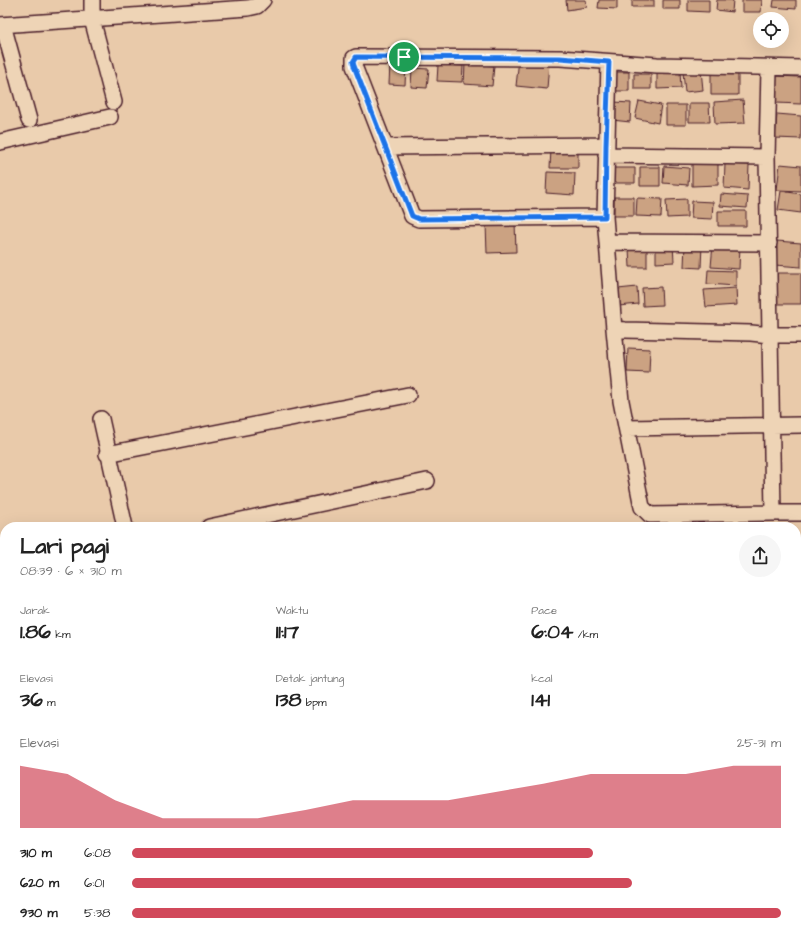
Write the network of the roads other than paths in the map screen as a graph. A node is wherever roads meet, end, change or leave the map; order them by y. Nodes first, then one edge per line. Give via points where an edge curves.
1 (92, 0) edge
2 (262, 0) edge
3 (202, 6) edge
4 (92, 19) junction
5 (2, 25) edge
6 (609, 62) junction
7 (801, 68) edge
8 (769, 69) junction
9 (114, 102) dead end
10 (110, 117) dead end
11 (29, 120) dead end
12 (0, 142) edge
13 (386, 147) junction
14 (606, 150) junction
15 (767, 157) junction
16 (605, 217) junction
17 (608, 242) junction
18 (769, 243) junction
19 (614, 329) junction
20 (770, 335) junction
21 (801, 335) edge
22 (408, 395) dead end
23 (101, 419) dead end
24 (770, 425) junction
25 (801, 425) edge
26 (627, 428) junction
27 (107, 454) junction
28 (427, 482) dead end
29 (773, 513) junction
30 (801, 513) edge
31 (124, 522) edge
32 (233, 522) edge

1 - 4 street
2 - 3 street via 257,6 248,8
3 - 4 street
4 - 5 street
4 - 9 street
5 - 11 street
6 - 8 street
6 - 13 street via 560,58 356,57 354,66
6 - 14 street
7 - 8 street
8 - 15 street
10 - 12 street
13 - 14 street
13 - 16 street via 410,213 419,219
14 - 15 street
14 - 16 street
15 - 18 street
16 - 17 street
17 - 18 street
17 - 19 street
18 - 20 street
19 - 20 street
19 - 26 street via 621,401
20 - 21 street
20 - 24 street
22 - 27 street
23 - 27 street
24 - 25 street
24 - 26 street
24 - 29 street
26 - 29 street via 642,507 650,515
27 - 31 street
28 - 32 street
29 - 30 street

